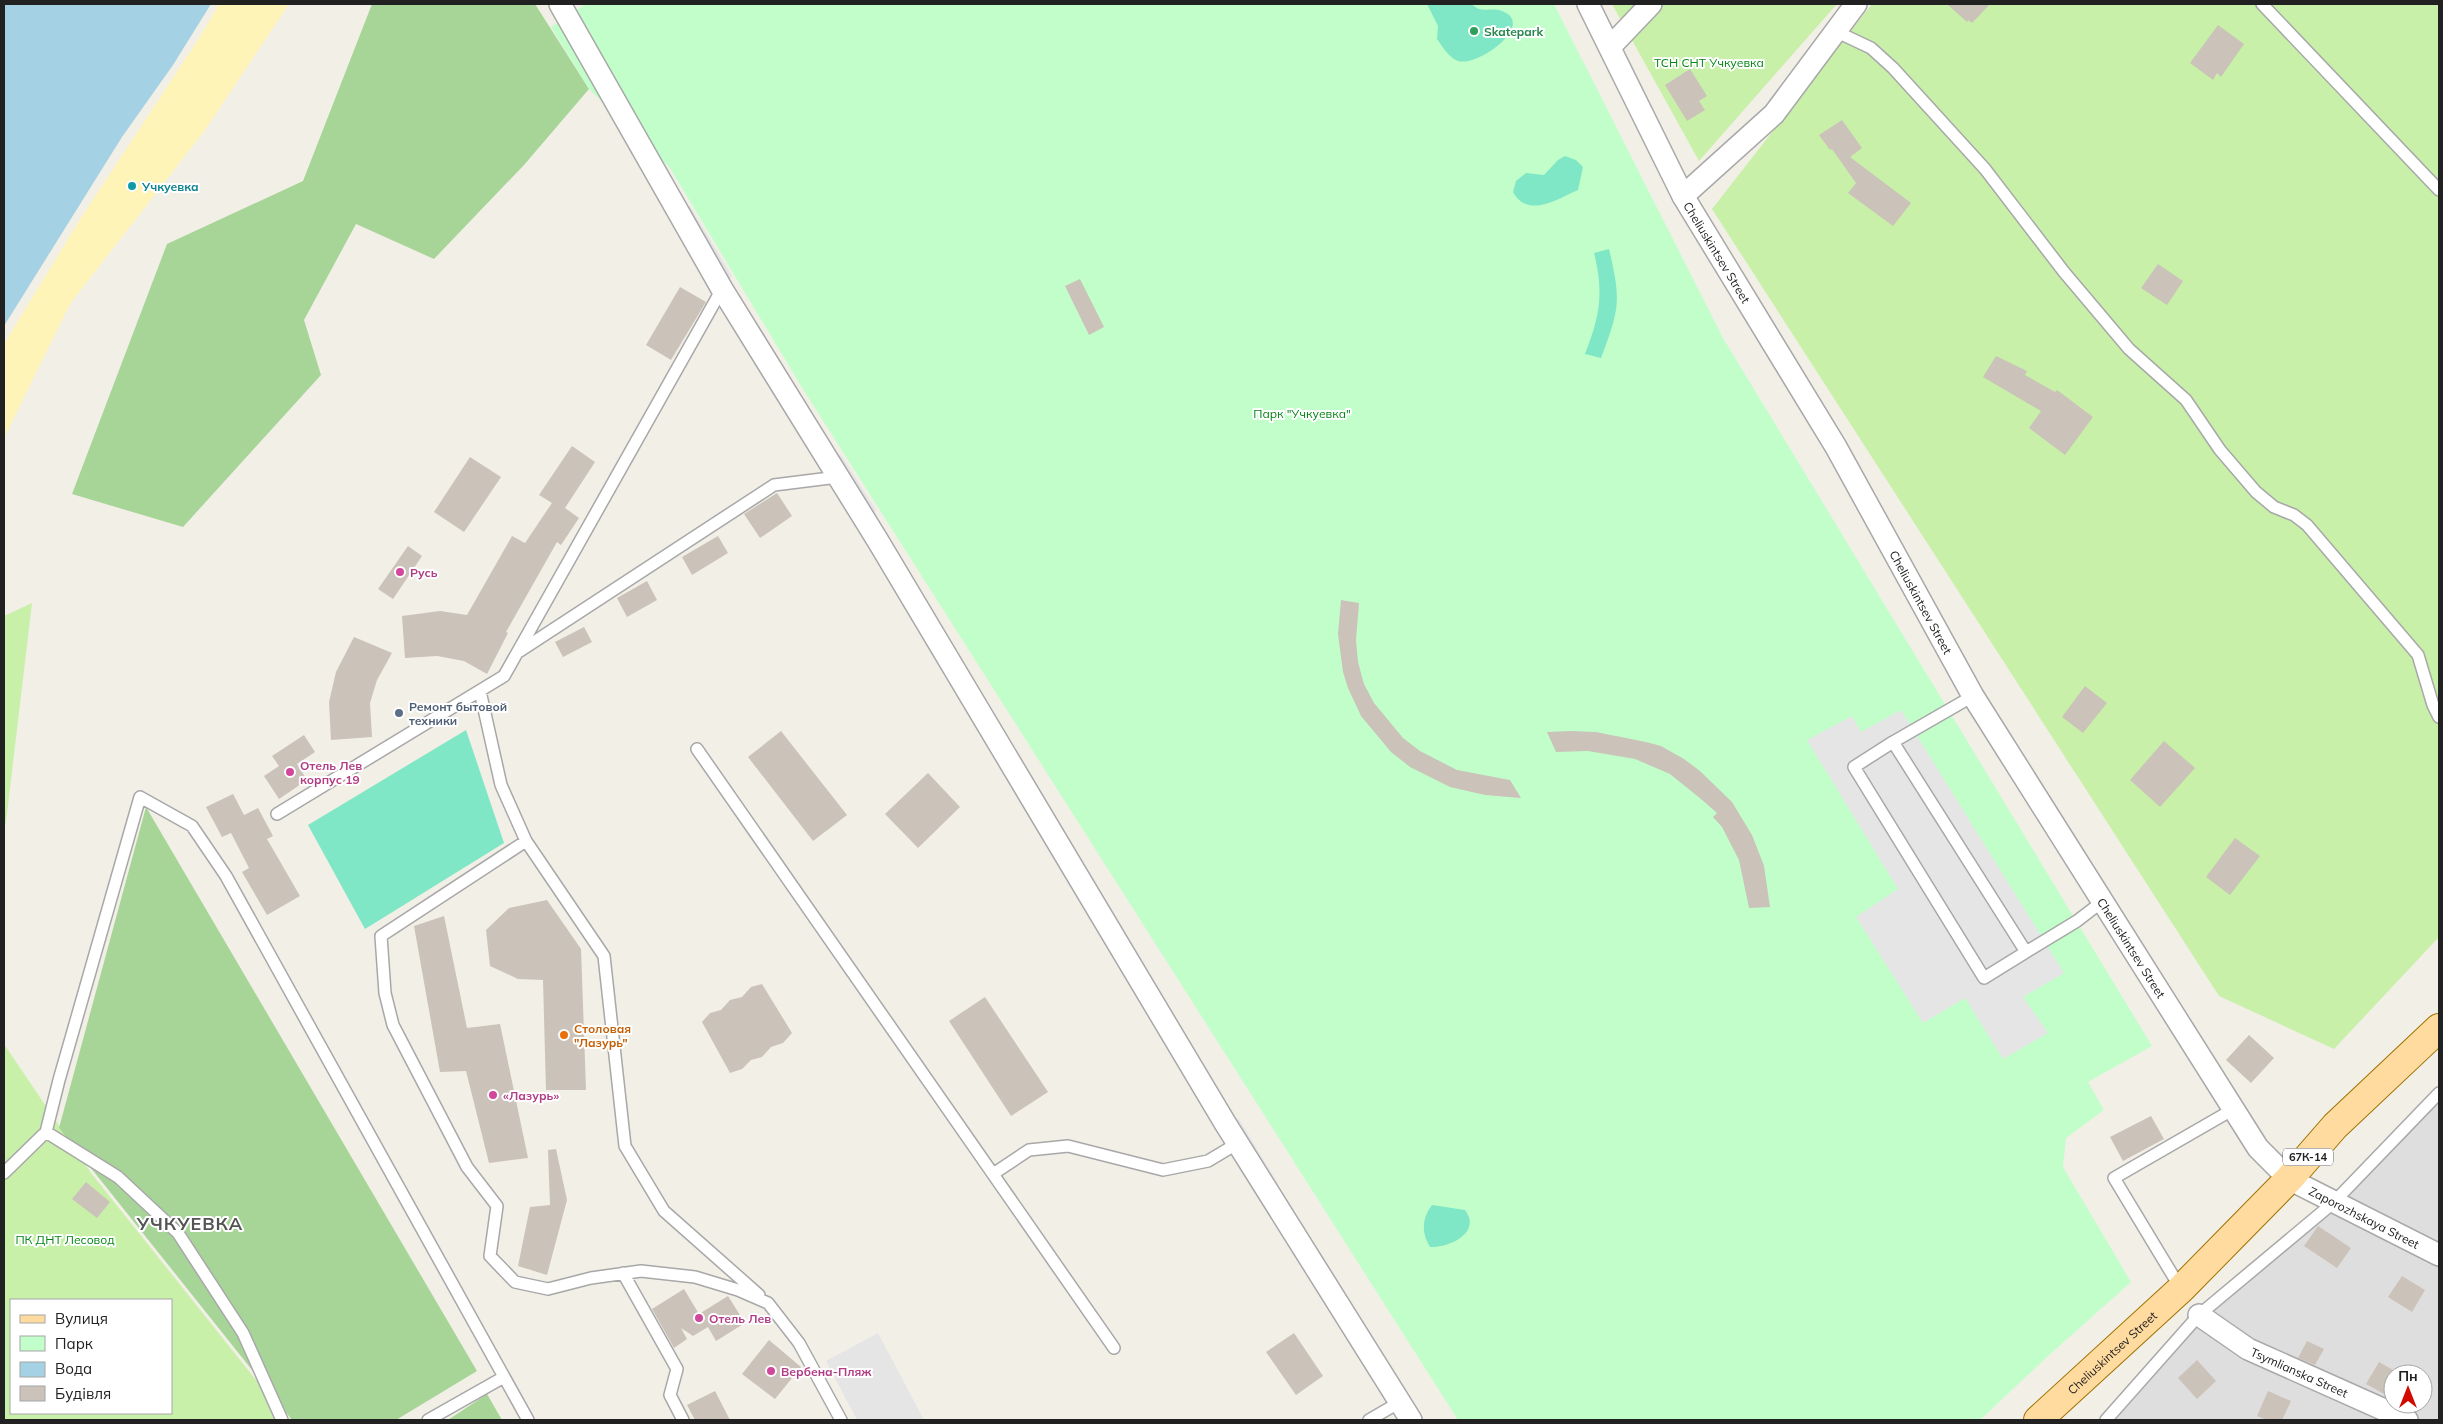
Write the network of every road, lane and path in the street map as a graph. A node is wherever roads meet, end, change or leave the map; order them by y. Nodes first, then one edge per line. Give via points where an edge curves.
1 (560, 4) edge
2 (1588, 4) edge
3 (1651, 4) edge
4 (1856, 4) edge
5 (2262, 4) edge
6 (1835, 31) junction
7 (1610, 46) junction
8 (2439, 190) edge
9 (1683, 196) junction
10 (722, 289) junction
11 (838, 477) junction
12 (518, 653) junction
13 (480, 691) junction
14 (1972, 696) junction
15 (2439, 717) edge
16 (1893, 742) junction
17 (697, 749) dead end
18 (277, 814) dead end
19 (526, 841) junction
20 (2103, 901) junction
21 (2026, 952) junction
22 (2439, 1028) edge
23 (2439, 1093) edge
24 (2232, 1110) junction
25 (46, 1132) junction
26 (1238, 1142) junction
27 (4, 1173) edge
28 (993, 1174) junction
29 (2289, 1179) junction
30 (2333, 1203) junction
31 (2439, 1255) edge
32 (623, 1273) junction
33 (2181, 1289) junction
34 (768, 1303) junction
35 (2198, 1315) junction
36 (1114, 1348) dead end
37 (504, 1377) junction
38 (1400, 1402) junction
39 (282, 1420) edge
40 (428, 1420) edge
41 (528, 1420) edge
42 (684, 1420) edge
43 (841, 1420) edge
44 (1369, 1420) edge
45 (1411, 1420) edge
46 (2038, 1420) edge
47 (2106, 1420) edge
48 (2407, 1420) edge

1 - 10 street
2 - 7 street, Cheliuskintsev Street
3 - 7 street
4 - 6 street
5 - 8 lane
6 - 9 street via 1774,114
6 - 15 lane via 1871,48 1893,68 1985,169 2064,272 2129,349 2186,400 2220,450 2256,492 2306,526 2418,655
7 - 9 street, Cheliuskintsev Street
9 - 14 street, Cheliuskintsev Street via 1836,447
10 - 11 street
10 - 12 lane
11 - 12 lane via 774,485
11 - 26 street
12 - 13 lane via 504,676
13 - 18 lane
13 - 19 lane via 501,785
14 - 16 lane
14 - 20 street, Cheliuskintsev Street
16 - 21 lane
16 - 21 lane via 1854,768 1984,978
17 - 28 lane
19 - 32 lane via 381,936 385,993 393,1025 467,1167 497,1206 490,1256 515,1282 548,1289
19 - 34 lane via 604,956 625,1146 664,1211
20 - 21 lane
20 - 24 street, Cheliuskintsev Street
22 - 29 main road, Cheliuskintsev Street / 67К-14 via 2335,1126
23 - 30 lane
24 - 29 street, Cheliuskintsev Street via 2258,1148
24 - 33 lane via 2114,1178
25 - 27 lane
25 - 37 lane via 140,797 192,826 226,876
25 - 39 lane via 118,1177 178,1233 243,1334
26 - 28 lane via 1208,1161 1163,1170 1068,1146 1030,1150
26 - 38 street
28 - 36 lane
29 - 30 street, Zaporozhskaya Street
29 - 33 main road, Cheliuskintsev Street / 67К-14
30 - 31 street, Zaporozhskaya Street
30 - 35 lane
32 - 34 lane via 641,1271 695,1277
32 - 42 lane via 677,1369 670,1395
33 - 46 main road, Cheliuskintsev Street / 67К-14
34 - 43 lane via 799,1343
35 - 47 lane
35 - 48 street, Tsymlianska Street via 2248,1349
37 - 40 lane
37 - 41 lane
38 - 44 lane
38 - 45 street

